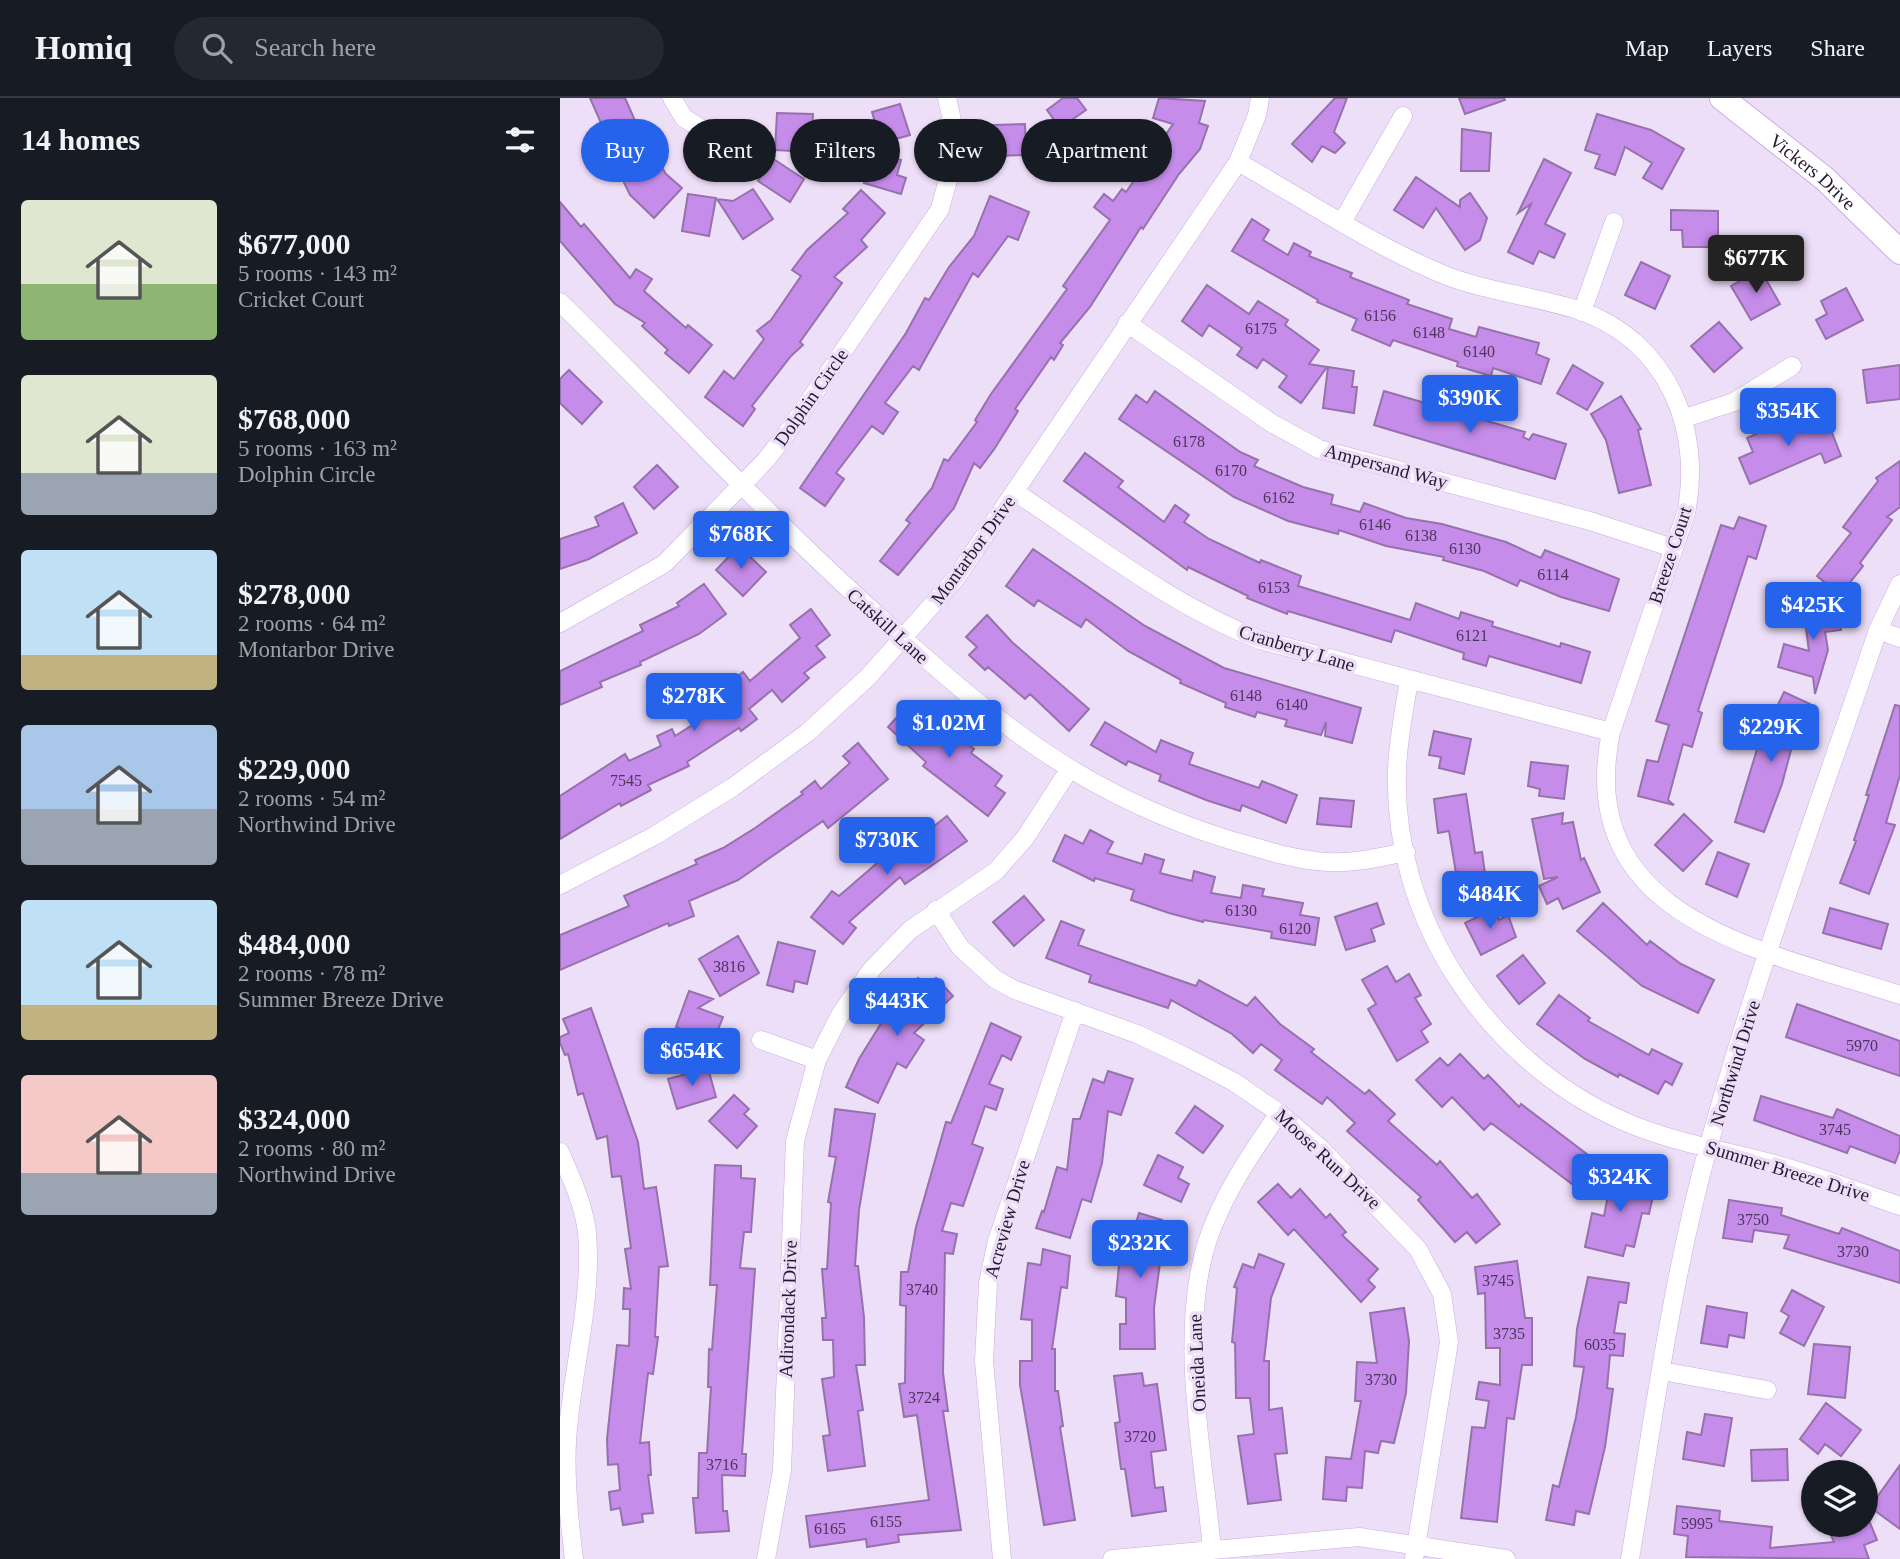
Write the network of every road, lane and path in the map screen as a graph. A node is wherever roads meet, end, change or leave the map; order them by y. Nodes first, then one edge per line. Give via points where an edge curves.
1 (672, 98) edge
2 (947, 98) edge
3 (1260, 98) edge
4 (1722, 98) edge
5 (1403, 116) dead end
6 (686, 119) edge
7 (1238, 162) junction
8 (1342, 222) junction
9 (1614, 222) dead end
10 (1895, 240) edge
11 (562, 308) edge
12 (1583, 312) junction
13 (1128, 323) junction
14 (1792, 366) dead end
15 (1685, 418) junction
16 (741, 485) junction
17 (1015, 492) junction
18 (1673, 548) junction
19 (1900, 584) edge
20 (560, 622) edge
21 (1878, 630) junction
22 (903, 638) junction
23 (1900, 638) edge
24 (1409, 681) junction
25 (1611, 732) junction
26 (1069, 770) junction
27 (1406, 852) junction
28 (560, 885) edge
29 (936, 910) junction
30 (1770, 952) junction
31 (1900, 995) edge
32 (1075, 1011) junction
33 (761, 1040) dead end
34 (817, 1060) junction
35 (1279, 1112) junction
36 (1709, 1147) junction
37 (560, 1152) edge
38 (1900, 1206) edge
39 (568, 1369) edge
40 (1662, 1371) junction
41 (1767, 1390) dead end
42 (1212, 1549) junction
43 (1416, 1552) edge
44 (574, 1559) edge
45 (766, 1559) edge
46 (1002, 1559) edge
47 (1112, 1559) edge
48 (1506, 1559) edge
49 (1630, 1559) edge

1 - 6 street
2 - 16 street, Dolphin Circle via 955,134 954,158 940,208 792,426
3 - 7 street, Montarbor Drive
4 - 10 main road, Vickers Drive
5 - 8 street
7 - 8 street, Breeze Court
7 - 13 street, Montarbor Drive
8 - 12 street, Breeze Court via 1446,275
9 - 12 street
11 - 16 street, Catskill Lane
12 - 15 street, Breeze Court via 1646,354
13 - 17 street, Montarbor Drive
13 - 18 street, Ampersand Way via 1273,424 1319,449
14 - 15 street via 1734,402
15 - 18 street, Breeze Court via 1692,484
16 - 20 street, Dolphin Circle via 664,564
16 - 22 street, Catskill Lane
17 - 22 street, Montarbor Drive via 956,578
17 - 24 street, Cranberry Lane via 1229,628
18 - 25 street, Breeze Court
19 - 21 street, Northwind Drive
21 - 23 street
21 - 30 street, Northwind Drive
22 - 26 street, Catskill Lane via 987,713
22 - 28 street, Montarbor Drive via 838,706 769,761 654,836
24 - 25 street, Cranberry Lane
24 - 27 street, Summer Breeze Drive via 1397,770
25 - 30 street, Breeze Court via 1606,754 1608,801 1625,856 1640,878 1683,916
26 - 27 street, Catskill Lane via 1168,820 1289,856 1329,863
26 - 29 street, Adirondack Drive via 1025,838 996,872
27 - 36 street, Summer Breeze Drive via 1422,913 1438,948 1461,985 1510,1045 1539,1071 1595,1108 1657,1133
29 - 32 street, Moose Run Drive via 960,947 995,979
29 - 34 street, Adirondack Drive via 872,969 840,1015
30 - 31 street, Breeze Court
30 - 36 street, Northwind Drive
32 - 35 street, Moose Run Drive via 1184,1056
32 - 46 street, Acreview Drive via 997,1241 988,1283 984,1361
33 - 34 street
34 - 45 street, Adirondack Drive via 795,1141 782,1470
35 - 42 street, Oneida Lane via 1219,1213 1207,1242 1194,1302 1194,1361
35 - 43 street, Moose Run Drive via 1418,1249 1442,1294 1449,1342 1447,1368
36 - 38 street, Summer Breeze Drive
36 - 40 street, Northwind Drive
37 - 39 street via 587,1233
39 - 44 street via 566,1478
40 - 41 street
40 - 49 street, Northwind Drive
42 - 43 street via 1359,1537
42 - 47 street
43 - 48 street

